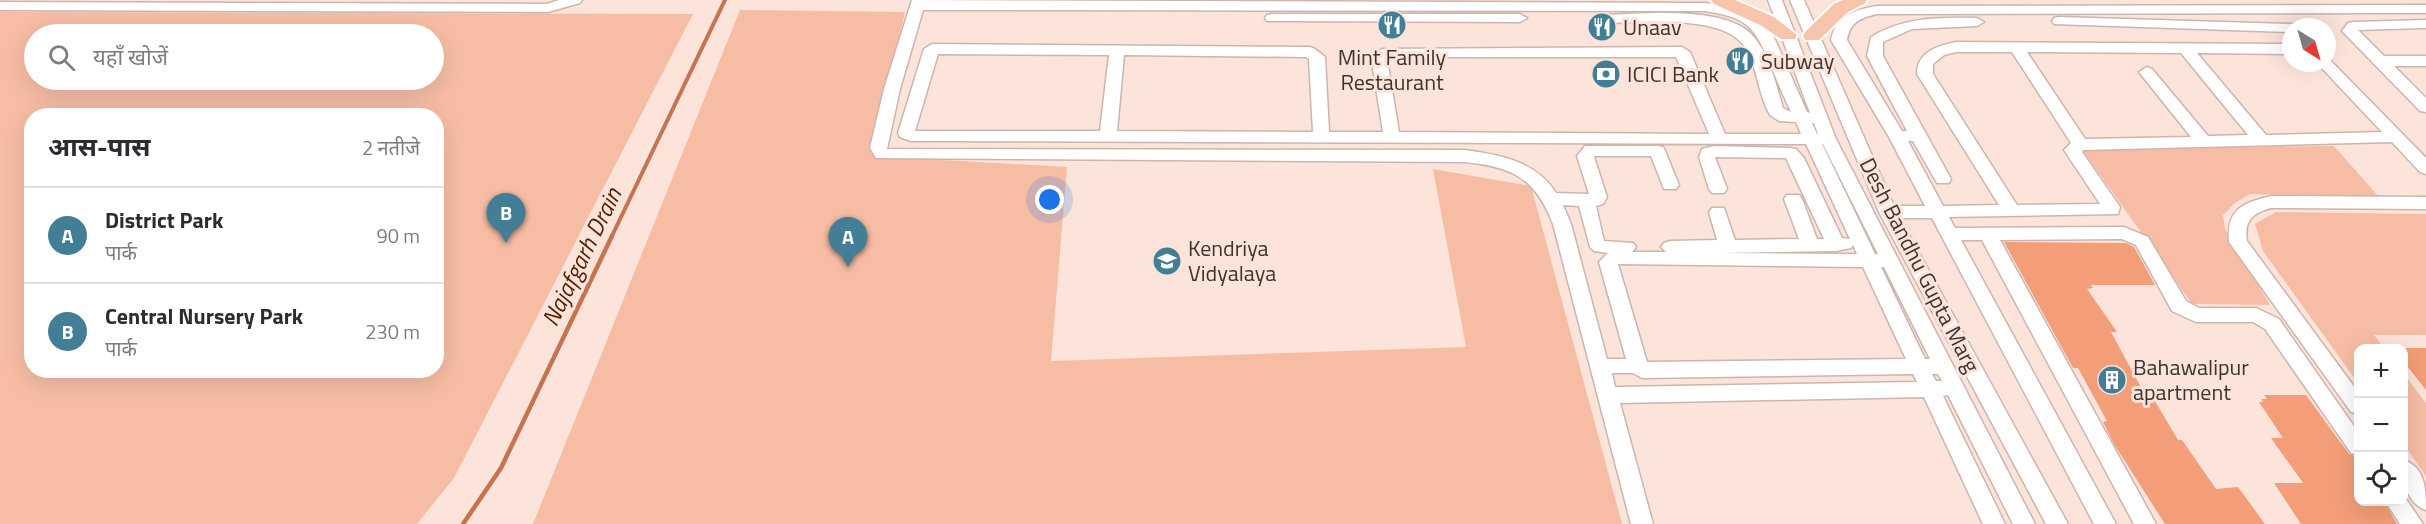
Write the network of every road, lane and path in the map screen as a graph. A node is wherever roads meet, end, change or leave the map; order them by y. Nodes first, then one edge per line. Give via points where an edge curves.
1 (575, 0) edge
2 (1720, 0) edge
3 (1775, 0) edge
4 (1797, 0) edge
5 (1858, 0) edge
6 (918, 3) edge
7 (2277, 4) edge
8 (0, 6) edge
9 (1077, 12) junction
10 (2044, 15) junction
11 (944, 18) dead end
12 (2286, 18) edge
13 (2425, 20) edge
14 (2282, 27) edge
15 (1788, 35) junction
16 (1812, 36) junction
17 (2016, 47) junction
18 (2186, 48) junction
19 (2282, 49) edge
20 (1117, 50) junction
21 (2380, 61) junction
22 (2426, 61) edge
23 (2147, 72) dead end
24 (2334, 72) edge
25 (2426, 107) edge
26 (1801, 117) junction
27 (1820, 118) junction
28 (1108, 135) junction
29 (1918, 135) junction
30 (1897, 137) junction
31 (1321, 138) junction
32 (1392, 138) junction
33 (1719, 138) junction
34 (2397, 138) junction
35 (1820, 139) junction
36 (2262, 141) junction
37 (2204, 142) junction
38 (2080, 145) junction
39 (2426, 168) edge
40 (1942, 178) dead end
41 (1670, 185) dead end
42 (1718, 189) dead end
43 (1553, 199) junction
44 (1793, 199) dead end
45 (1586, 200) junction
46 (2426, 203) edge
47 (1936, 210) junction
48 (2003, 211) junction
49 (1718, 212) dead end
50 (1888, 212) junction
51 (1949, 234) junction
52 (1989, 236) junction
53 (1870, 243) junction
54 (1810, 245) junction
55 (1836, 245) junction
56 (1728, 246) junction
57 (1879, 261) junction
58 (1600, 366) junction
59 (1638, 366) junction
60 (1942, 366) junction
61 (1921, 367) junction
62 (1954, 388) junction
63 (1931, 389) junction
64 (1608, 395) junction
65 (2354, 401) edge
66 (2354, 441) edge
67 (2408, 476) edge
68 (2426, 501) edge
69 (2399, 506) edge
70 (1642, 524) edge
71 (1994, 524) edge
72 (2024, 524) edge
73 (2057, 524) edge
74 (2105, 524) edge
75 (2145, 524) edge
76 (2412, 524) edge

1 - 8 street via 548,8
2 - 15 main road
3 - 15 street, Desh Bandhu Gupta Marg
4 - 16 street, Desh Bandhu Gupta Marg
5 - 16 main road via 1841,8
6 - 9 street
6 - 43 street via 889,99 878,148 882,154 1465,156 1497,159 1522,169 1540,182
7 - 10 street
7 - 12 street
7 - 13 street via 2408,9
9 - 11 street
9 - 26 street via 1340,12 1701,20 1719,23 1746,36 1776,111 1785,117
10 - 14 street
10 - 29 street via 1908,25 1888,31 1876,40 1875,56
10 - 30 street via 1877,10 1846,20 1839,40
13 - 21 street via 2351,28
15 - 27 street, Desh Bandhu Gupta Marg
16 - 50 street, Desh Bandhu Gupta Marg
17 - 18 street
17 - 38 street
17 - 48 street via 1944,49 1928,59 1923,69
18 - 19 street
18 - 36 street
20 - 28 street
20 - 28 street via 932,49 906,133
20 - 31 street via 1314,53
21 - 22 street
21 - 25 street
23 - 37 street
24 - 34 street
26 - 27 street
26 - 35 street
27 - 35 street, Desh Bandhu Gupta Marg
28 - 31 street
29 - 30 street
29 - 40 street
30 - 47 street
31 - 32 street
32 - 33 street
32 - 33 street via 1379,57 1387,52 1679,51 1685,56
33 - 35 street
34 - 36 street
34 - 39 street
35 - 53 street, Desh Bandhu Gupta Marg
36 - 37 street
37 - 38 street
38 - 48 street via 2072,150 2112,210
41 - 45 street via 1657,151 1591,150 1585,156 1598,197
42 - 55 street via 1708,153 1790,153 1796,158
43 - 45 street
43 - 58 street
44 - 54 street
45 - 56 street via 1600,247
46 - 65 street via 2271,202 2240,215 2238,242
47 - 48 street
47 - 50 street
47 - 51 street
49 - 56 street
50 - 73 street, Desh Bandhu Gupta Marg
51 - 52 street
51 - 74 street
52 - 66 street via 2134,236 2142,241 2179,306 2187,312 2256,315 2272,324
52 - 75 street
53 - 55 street
53 - 57 street, Desh Bandhu Gupta Marg
54 - 55 street
54 - 56 street
57 - 59 street via 1609,260
57 - 60 street, Desh Bandhu Gupta Marg
57 - 61 street
58 - 59 street
58 - 64 street
59 - 61 street via 1648,371
60 - 61 street
60 - 62 street, Desh Bandhu Gupta Marg
61 - 63 street
62 - 63 street
62 - 72 street, Desh Bandhu Gupta Marg
63 - 64 street
63 - 71 street
64 - 70 street
67 - 68 street
69 - 76 street

